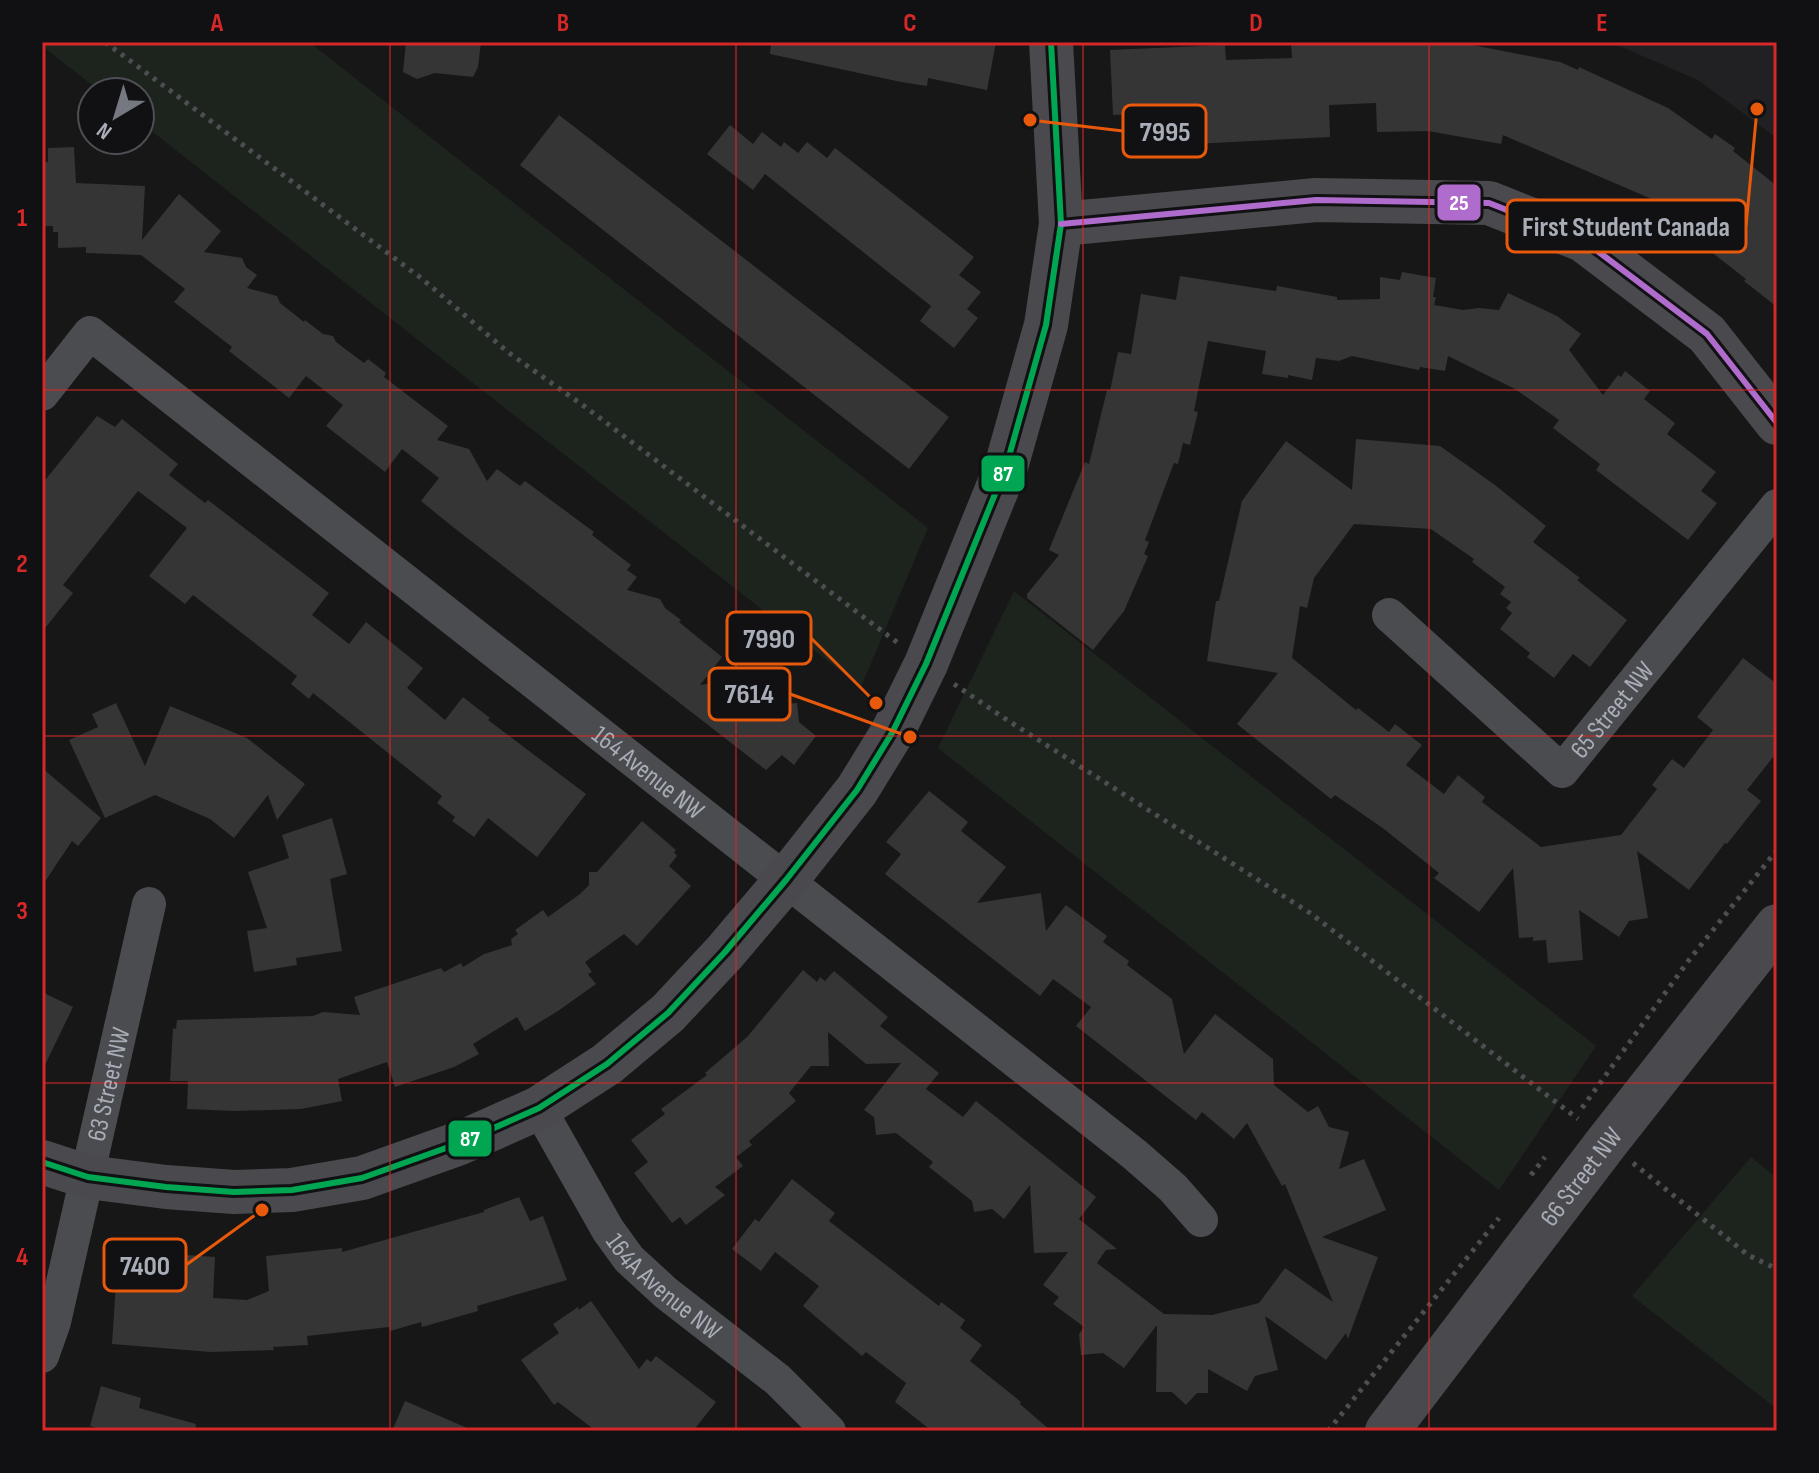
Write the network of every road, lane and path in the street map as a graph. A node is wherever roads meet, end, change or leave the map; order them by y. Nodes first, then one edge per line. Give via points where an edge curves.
1 (105, 42) edge
2 (1051, 42) edge
3 (1061, 224) junction
4 (42, 394) edge
5 (1777, 423) edge
6 (1777, 506) edge
7 (1389, 615) dead end
8 (926, 664) junction
9 (1777, 850) edge
10 (786, 880) junction
11 (149, 904) dead end
12 (1777, 926) edge
13 (539, 1108) junction
14 (1583, 1129) junction
15 (1550, 1150) dead end
16 (42, 1162) edge
17 (88, 1177) junction
18 (1526, 1184) dead end
19 (1501, 1215) dead end
20 (1201, 1220) dead end
21 (1777, 1269) edge
22 (42, 1356) edge
23 (829, 1431) edge
24 (1328, 1431) edge
25 (1387, 1431) edge

1 - 8 path
2 - 3 street
3 - 5 street via 1316,200 1489,203 1583,240 1707,334
3 - 8 street via 1046,325 1021,421
4 - 10 street, 164 Avenue NW via 90,333
6 - 7 street, 65 Street NW via 1562,771
8 - 10 street via 857,790
8 - 14 path via 1310,913
9 - 14 path via 1689,960
10 - 13 street via 668,1013 607,1064
10 - 20 street, 164 Avenue NW via 1134,1154
11 - 17 street, 63 Street NW
12 - 14 street, 66 Street NW
13 - 17 street via 362,1178 292,1190 234,1192
13 - 23 street, 164A Avenue NW via 629,1259 778,1380
14 - 21 path via 1748,1255
14 - 25 street, 66 Street NW
15 - 18 path
16 - 17 street
17 - 22 street, 63 Street NW
19 - 24 path

